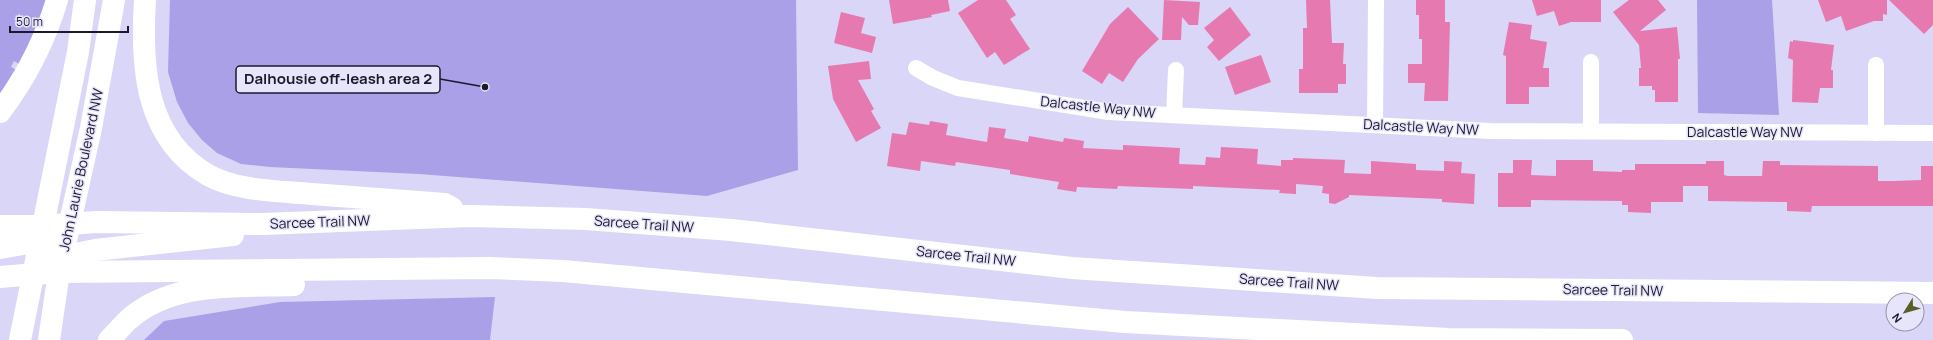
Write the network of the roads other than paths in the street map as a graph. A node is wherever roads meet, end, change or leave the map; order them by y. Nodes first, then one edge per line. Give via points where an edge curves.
1 (57, 0) edge
2 (85, 0) edge
3 (114, 0) edge
4 (145, 0) edge
5 (1376, 0) edge
6 (1591, 62) dead end
7 (1876, 65) dead end
8 (916, 68) dead end
9 (1176, 70) dead end
10 (0, 112) edge
11 (1174, 115) junction
12 (1375, 125) junction
13 (1591, 131) junction
14 (1876, 133) junction
15 (1933, 133) edge
16 (470, 216) junction
17 (70, 224) junction
18 (264, 224) junction
19 (0, 226) edge
20 (41, 234) junction
21 (0, 248) edge
22 (61, 265) junction
23 (489, 268) junction
24 (33, 275) junction
25 (0, 277) edge
26 (1933, 293) edge
27 (20, 340) edge
28 (49, 340) edge
29 (109, 340) edge
30 (1622, 340) edge

1 - 10 main road via 35,56
2 - 20 main road, John Laurie Boulevard NW via 78,52
3 - 17 main road, John Laurie Boulevard NW via 91,128
4 - 16 main road via 143,38 152,105 165,133 184,157 208,175 231,183 269,190 445,204
5 - 12 street
6 - 13 street
7 - 14 street
8 - 11 street, Dalcastle Way NW via 932,78 958,88 1109,112
9 - 11 street
11 - 12 street, Dalcastle Way NW
12 - 13 street, Dalcastle Way NW
13 - 14 street, Dalcastle Way NW
14 - 15 street, Dalcastle Way NW
16 - 18 main road, Sarcee Trail NW
16 - 26 main road, Sarcee Trail NW via 586,219 731,230 1072,268 1377,288
17 - 18 main road, Sarcee Trail NW
17 - 20 main road via 59,236
17 - 22 main road, John Laurie Boulevard NW
18 - 22 main road via 237,235 95,250
19 - 20 main road
20 - 21 main road
20 - 24 main road, John Laurie Boulevard NW
22 - 23 main road
22 - 24 main road via 44,262
22 - 28 main road, John Laurie Boulevard NW
23 - 29 main road via 432,278 182,291 152,304 135,315
23 - 30 main road via 563,271 1133,322 1448,339
24 - 25 main road
24 - 27 main road, John Laurie Boulevard NW

